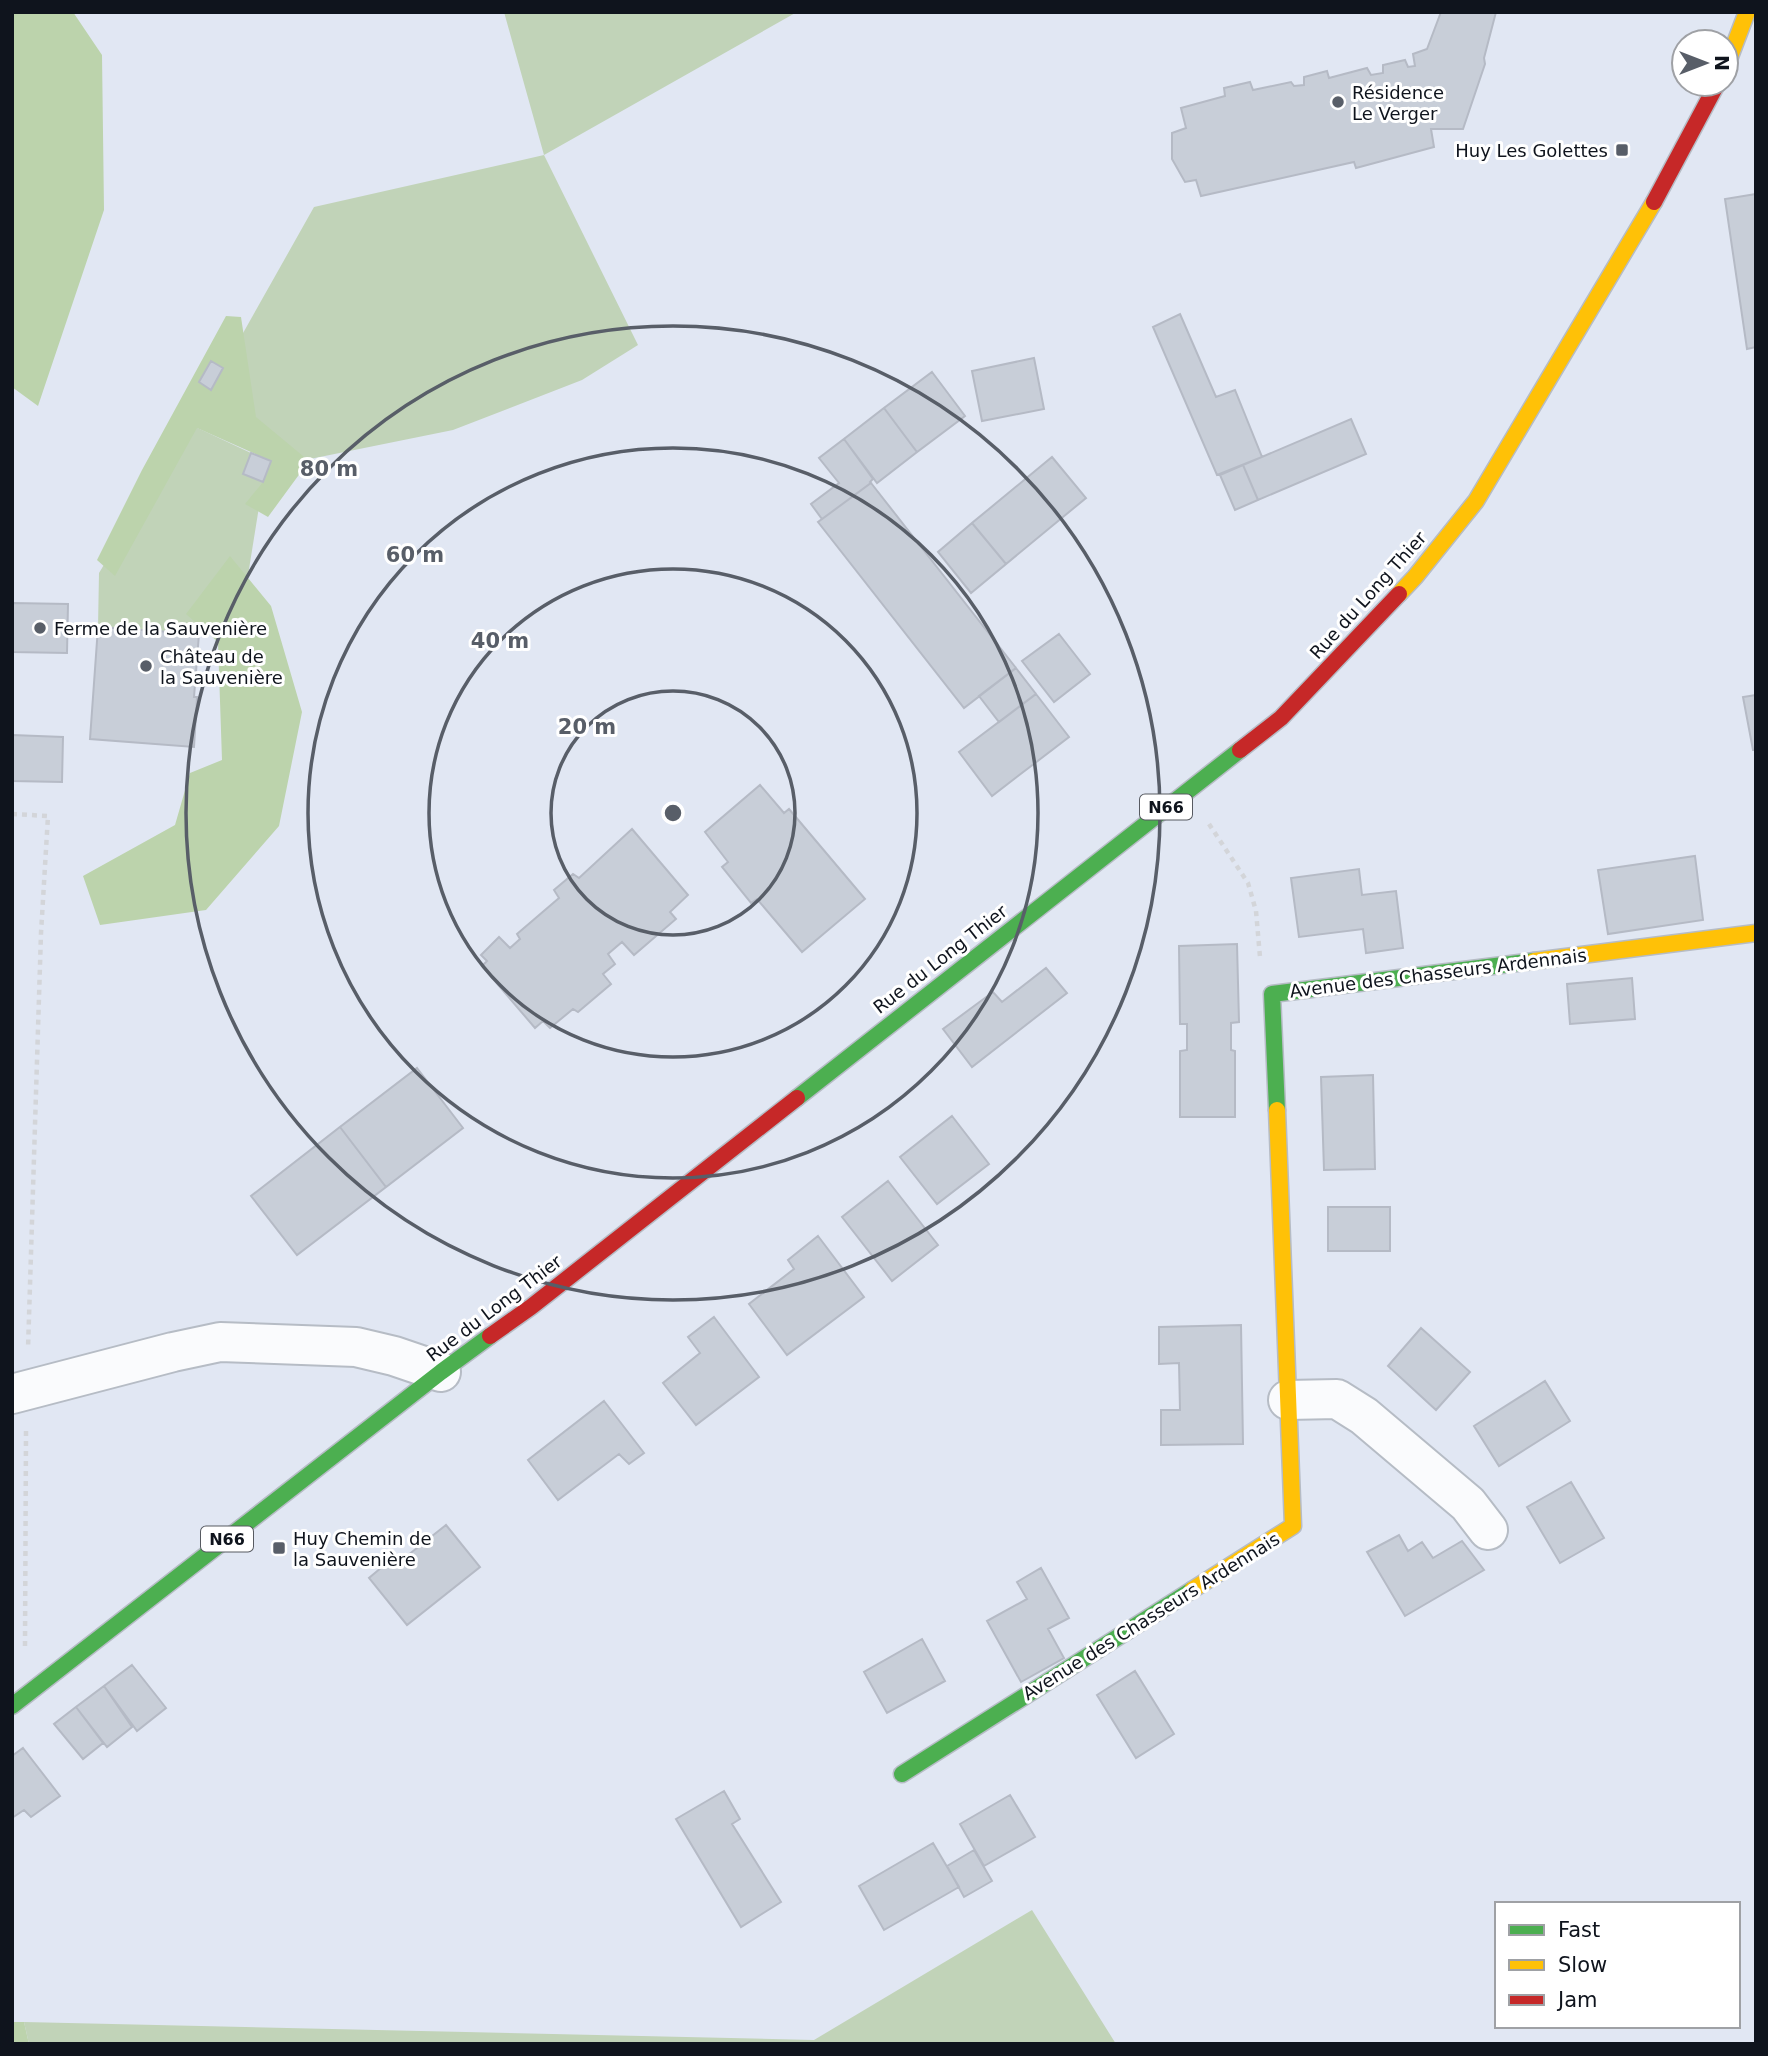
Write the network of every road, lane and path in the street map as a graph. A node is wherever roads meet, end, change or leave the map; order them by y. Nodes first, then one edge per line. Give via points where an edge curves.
1 (1747, 12) edge
2 (1740, 40) edge
3 (1715, 98) edge
4 (1187, 791) junction
5 (12, 814) edge
6 (1756, 933) edge
7 (1272, 994) junction
8 (441, 1372) junction
9 (19, 1393) edge
10 (1288, 1399) junction
11 (1488, 1530) dead end
12 (18, 1701) edge
13 (902, 1774) dead end

1 - 2 main road, Rue du Long Thier / N66
3 - 4 main road, Rue du Long Thier / N66 via 1476,501 1415,577 1281,718
4 - 7 path via 1248,883 1256,911 1261,965
4 - 8 main road, Rue du Long Thier / N66 via 531,1307
5 - 9 path via 48,816
6 - 7 main road, Avenue des Chasseurs Ardennais
7 - 10 main road, Avenue des Chasseurs Ardennais
8 - 9 street via 356,1347 220,1342
8 - 12 main road, Rue du Long Thier / N66
9 - 12 path
10 - 11 street via 1337,1399 1364,1416 1468,1504
10 - 13 main road, Avenue des Chasseurs Ardennais via 1293,1526

